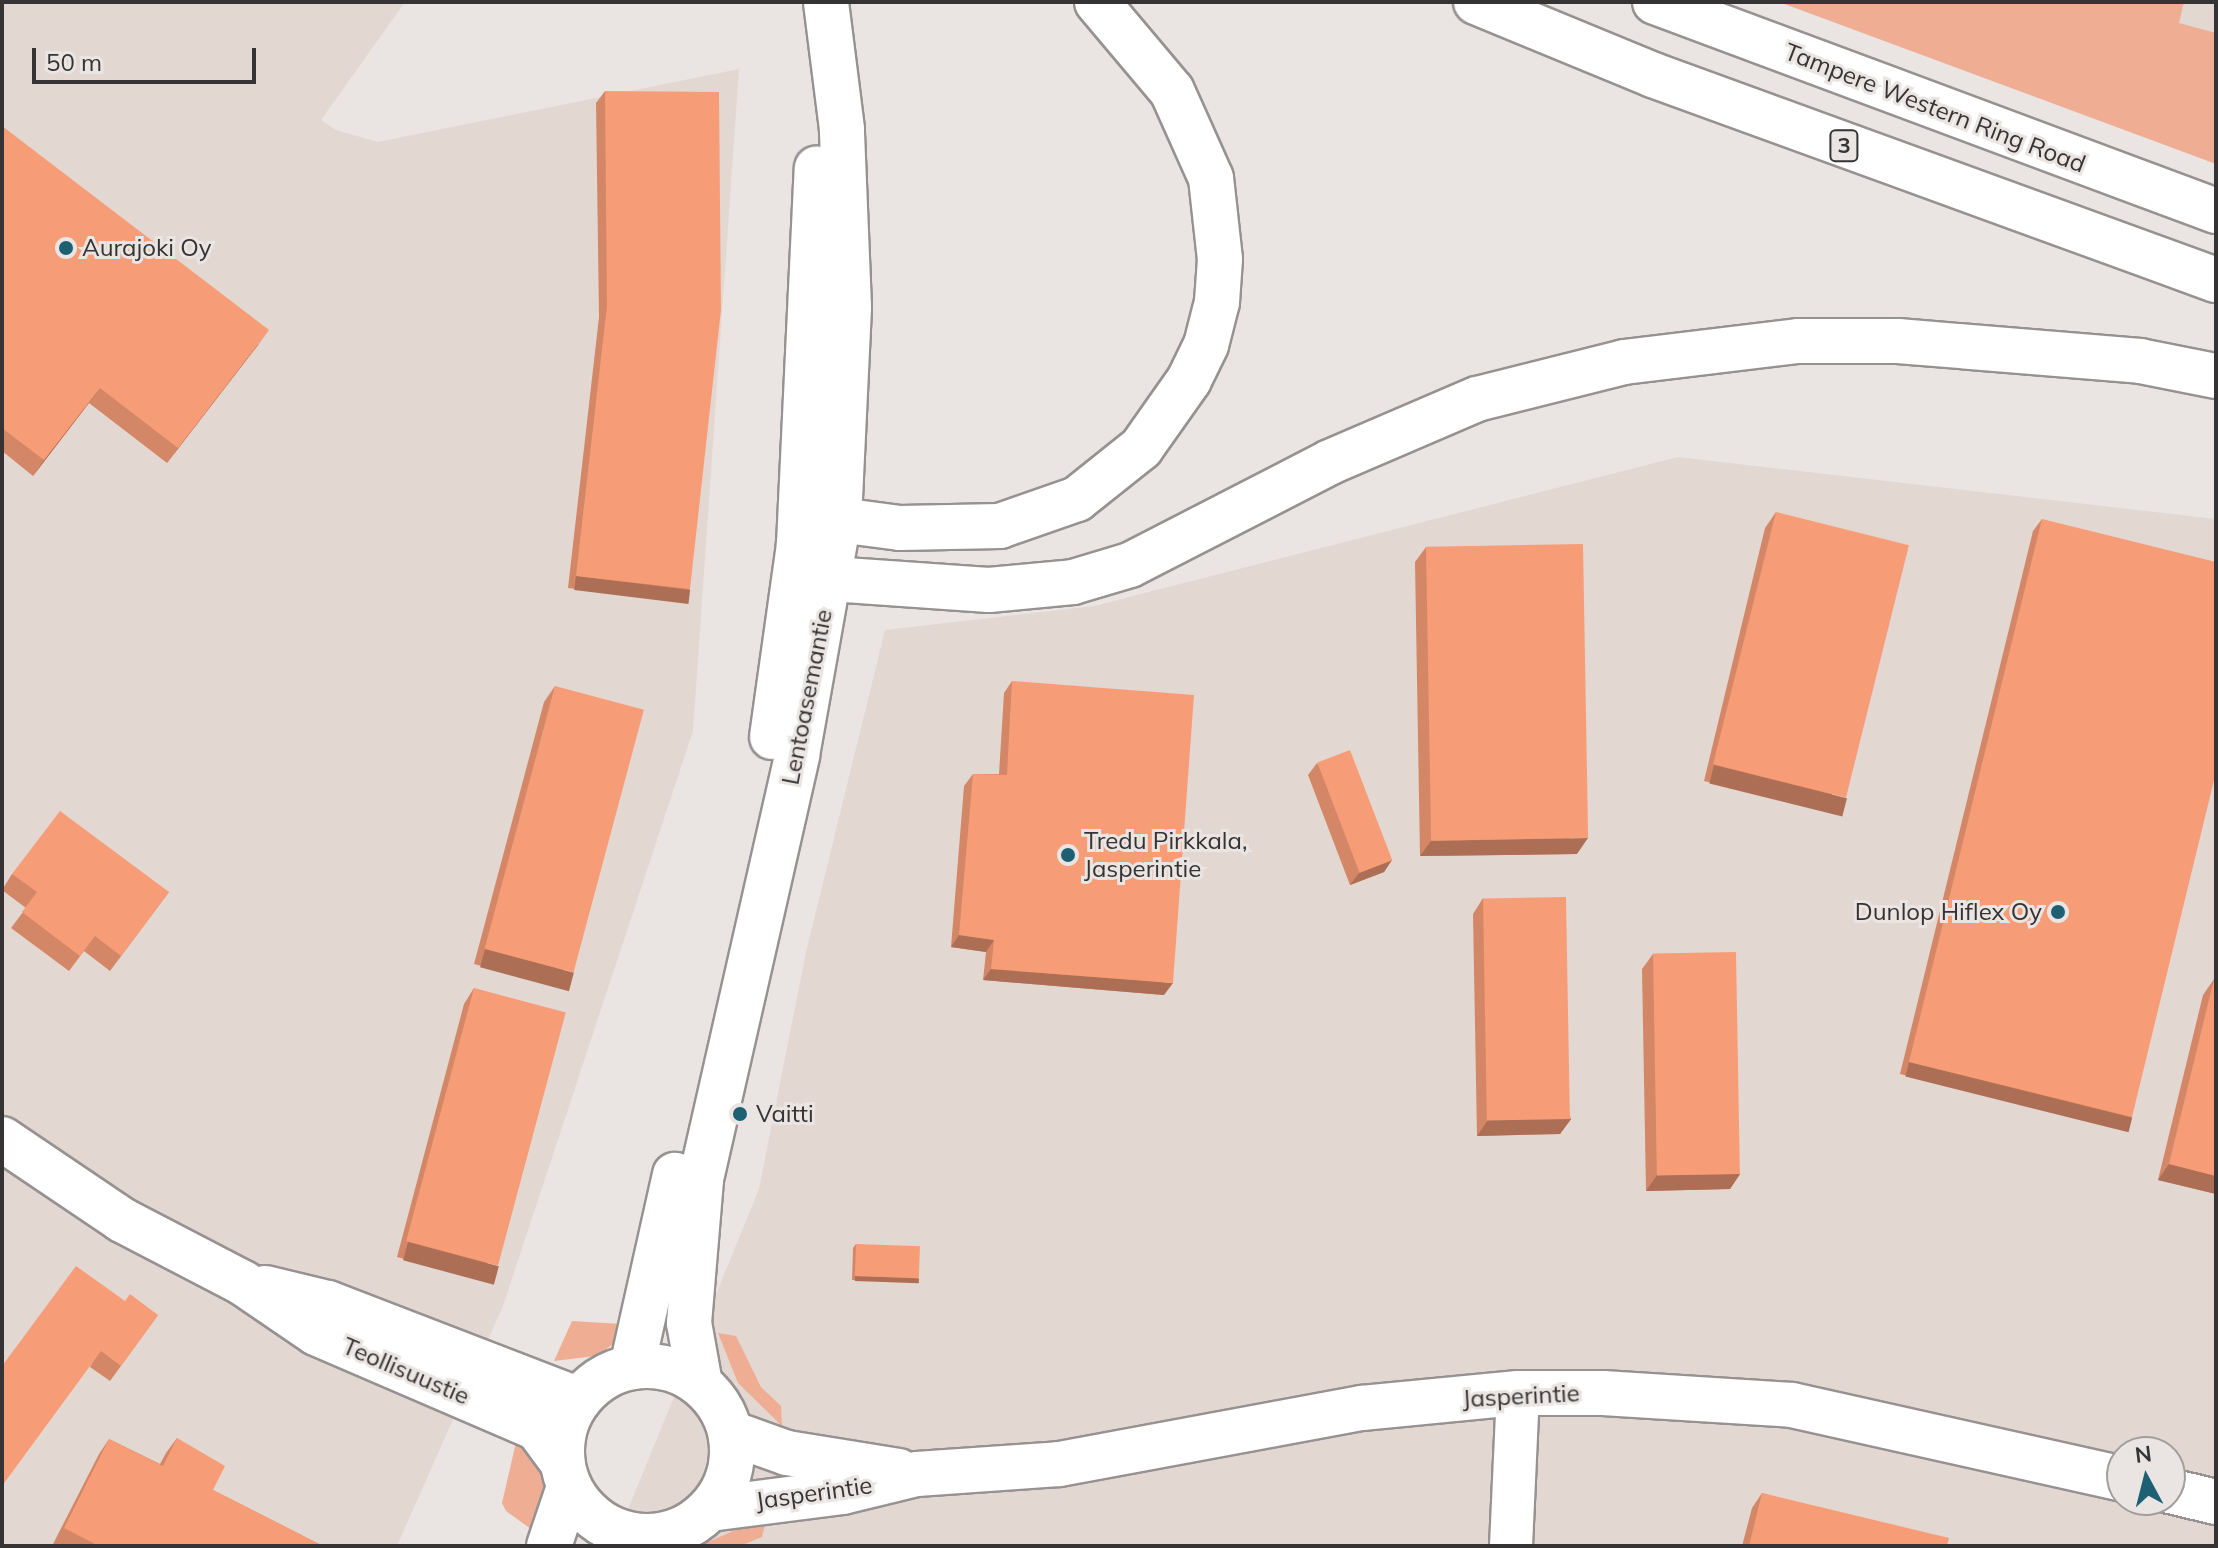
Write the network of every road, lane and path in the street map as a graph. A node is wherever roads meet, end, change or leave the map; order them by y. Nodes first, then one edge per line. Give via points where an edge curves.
1 (824, 2) edge
2 (1097, 2) edge
3 (1476, 2) edge
4 (1655, 2) edge
5 (2216, 211) edge
6 (2216, 280) edge
7 (2216, 376) edge
8 (839, 520) junction
9 (799, 544) junction
10 (831, 579) junction
11 (2, 1139) edge
12 (243, 1283) junction
13 (632, 1367) junction
14 (700, 1384) junction
15 (1518, 1393) junction
16 (579, 1400) junction
17 (731, 1433) junction
18 (566, 1474) junction
19 (917, 1474) junction
20 (2106, 1475) edge
21 (2186, 1495) edge
22 (2216, 1502) edge
23 (710, 1509) junction
24 (628, 1541) edge
25 (549, 1546) edge
26 (1511, 1546) edge

1 - 8 main road, Lentoasemantie via 842,129 849,307
1 - 9 main road, Lentoasemantie
2 - 8 main road via 1172,91 1211,178 1219,220 1217,302 1189,380 1141,448 1113,474 1077,499 1036,516 952,530
3 - 6 main road, 3 via 1653,75
4 - 5 main road, Tampere Western Ring Road
7 - 10 main road via 2140,361 1898,341 1798,341 1639,360 1550,377 1465,404 1330,462 1130,565 1073,582 989,590
8 - 9 main road
8 - 10 main road, Lentoasemantie
9 - 10 main road
9 - 13 main road, Lentoasemantie via 770,753
10 - 14 main road, Lentoasemantie via 701,1179 689,1323
11 - 12 main road, Teollisuustie via 122,1220
12 - 16 main road, Teollisuustie via 328,1303
12 - 18 main road, Teollisuustie via 316,1333 537,1428
13 - 14 main road via 656,1366
13 - 16 main road via 612,1373
14 - 17 main road via 719,1406
15 - 19 main road, Jasperintie via 1362,1408 1059,1464
15 - 20 main road, Jasperintie via 1792,1405
15 - 26 street
16 - 18 main road via 568,1419
17 - 19 main road, Jasperintie via 787,1453
17 - 23 main road via 732,1460 725,1486
18 - 24 main road via 596,1519
18 - 25 main road
19 - 23 main road, Jasperintie via 843,1492
21 - 22 main road
23 - 24 main road via 675,1531

